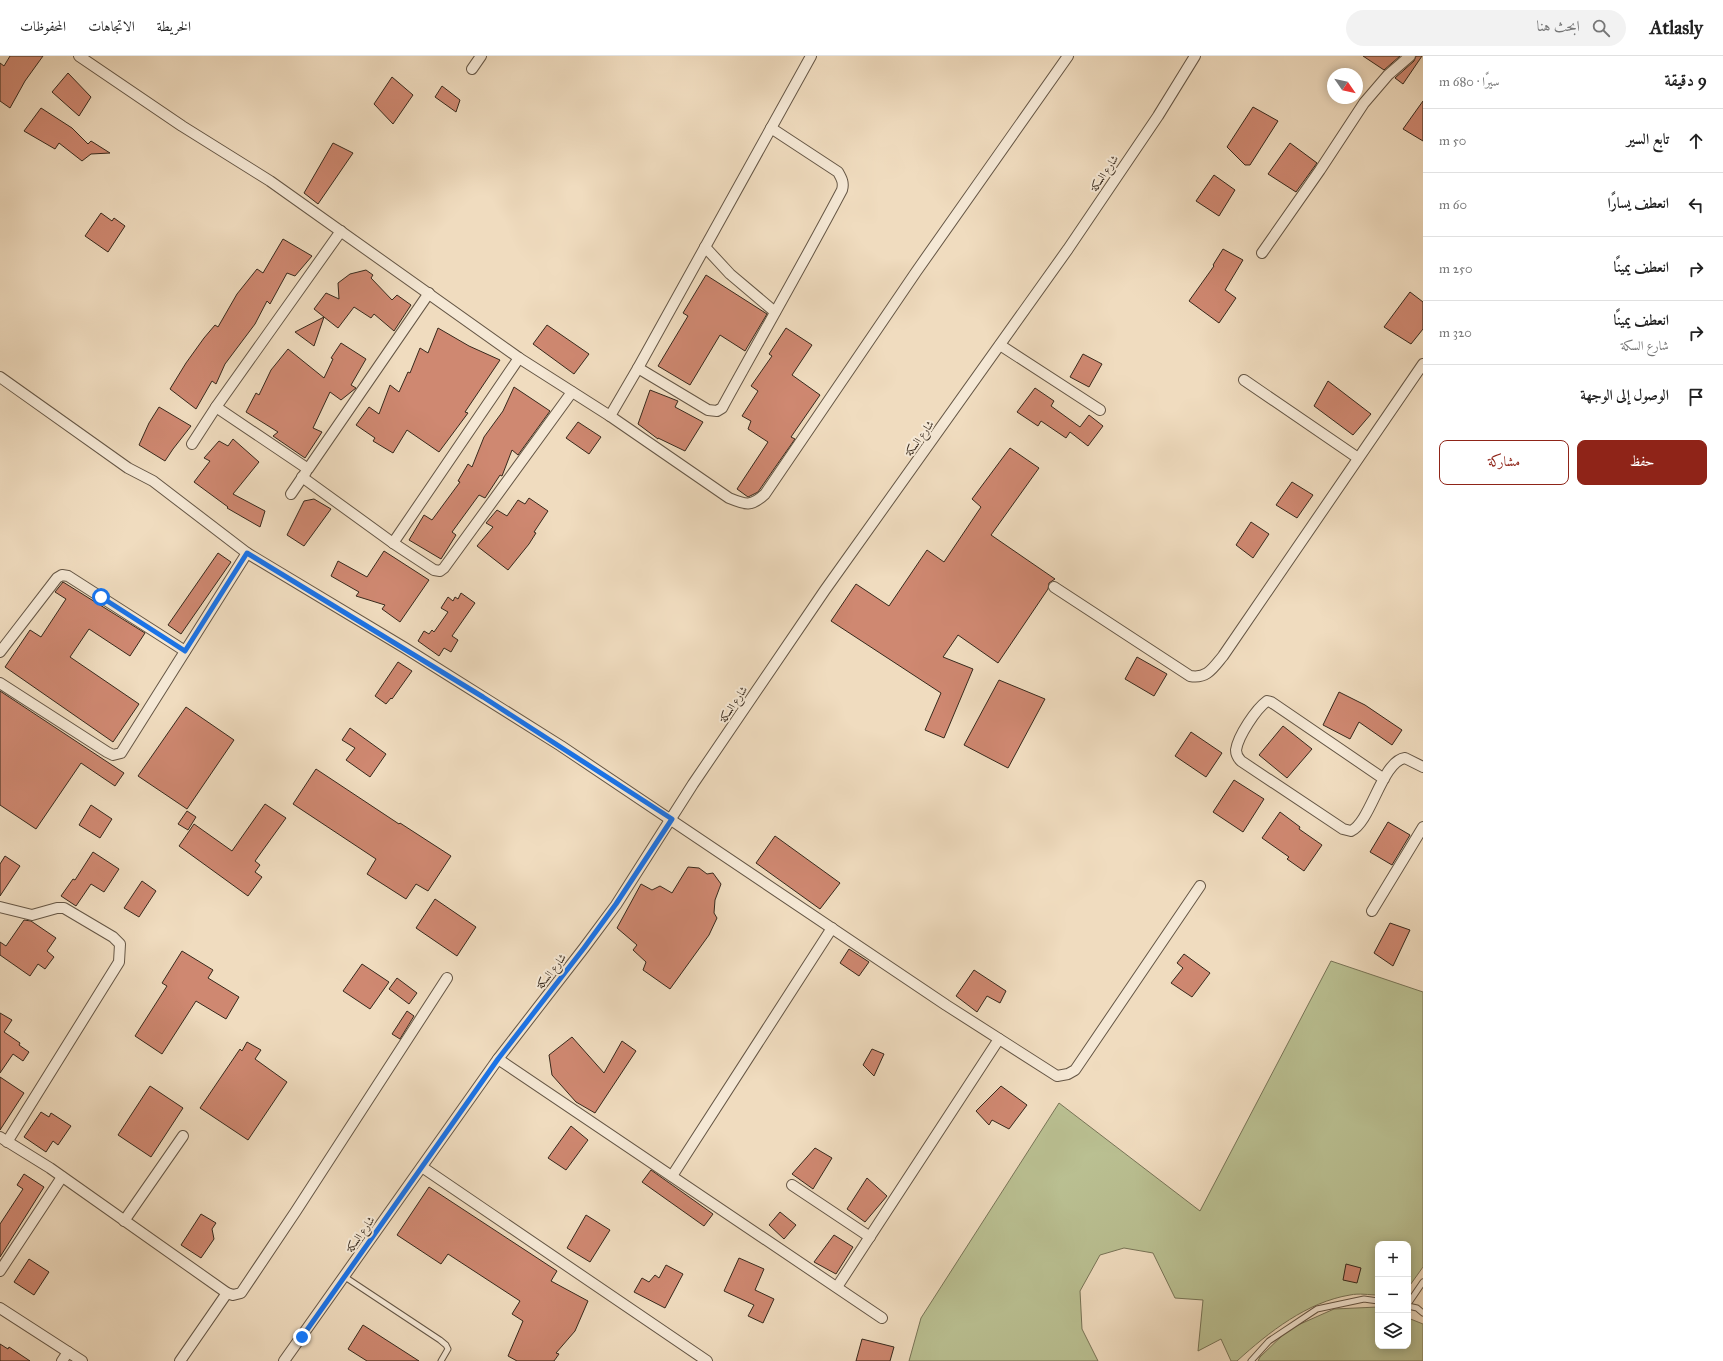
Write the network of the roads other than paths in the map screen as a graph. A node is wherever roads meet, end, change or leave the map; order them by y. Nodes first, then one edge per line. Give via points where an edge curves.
1 (79, 56) edge
2 (481, 56) edge
3 (811, 56) edge
4 (1068, 56) edge
5 (1195, 56) edge
6 (1410, 56) edge
7 (472, 69) dead end
8 (771, 128) junction
9 (341, 231) junction
10 (705, 247) junction
11 (1262, 253) dead end
12 (430, 293) junction
13 (775, 312) junction
14 (1000, 345) junction
15 (519, 358) junction
16 (1423, 364) edge
17 (638, 368) junction
18 (0, 377) edge
19 (1244, 380) dead end
20 (572, 392) junction
21 (216, 407) junction
22 (1100, 410) dead end
23 (610, 416) junction
24 (192, 444) dead end
25 (1358, 458) junction
26 (305, 473) junction
27 (291, 494) dead end
28 (393, 543) junction
29 (247, 553) junction
30 (1054, 587) dead end
31 (185, 651) junction
32 (0, 652) edge
33 (0, 683) edge
34 (1423, 767) edge
35 (1384, 779) junction
36 (672, 819) junction
37 (1423, 827) edge
38 (1200, 886) dead end
39 (0, 907) edge
40 (1372, 911) dead end
41 (832, 928) junction
42 (447, 978) dead end
43 (998, 1039) junction
44 (498, 1059) junction
45 (183, 1136) dead end
46 (4, 1139) edge
47 (422, 1168) junction
48 (672, 1176) junction
49 (62, 1177) junction
50 (792, 1185) dead end
51 (124, 1221) junction
52 (870, 1237) junction
53 (0, 1271) edge
54 (345, 1277) junction
55 (1423, 1282) edge
56 (837, 1287) junction
57 (227, 1293) junction
58 (1411, 1300) edge
59 (1375, 1301) edge
60 (1411, 1306) edge
61 (0, 1308) edge
62 (1423, 1313) edge
63 (882, 1318) dead end
64 (68, 1352) junction
65 (62, 1361) edge
66 (82, 1361) edge
67 (180, 1361) edge
68 (284, 1361) edge
69 (441, 1361) edge
70 (707, 1361) edge
71 (1251, 1361) edge

1 - 9 street via 182,126 270,181
2 - 7 street
3 - 8 street
4 - 23 street via 916,272 766,494 756,503 745,504 729,498
5 - 14 street, شارع السكة via 1158,116
6 - 11 street via 1388,75 1364,103
8 - 10 street
8 - 13 street via 838,172 844,184 814,244
9 - 12 street
9 - 21 street
10 - 13 street via 730,274
10 - 17 street
12 - 15 street
12 - 26 street
13 - 17 street via 718,411 708,410
14 - 22 street
14 - 36 street, شارع السكة via 825,590
15 - 20 street
15 - 28 street
16 - 25 street
17 - 23 street
18 - 29 street via 112,457 153,481
19 - 25 street
20 - 23 street
20 - 28 street via 444,568 434,570
21 - 24 street
21 - 26 street
25 - 30 street via 1223,656 1205,675 1190,676
26 - 27 street
26 - 28 street
29 - 31 street
29 - 36 street via 457,680
31 - 32 street via 81,584 62,575 57,578
31 - 33 street via 121,753 114,755
34 - 35 street via 1410,760 1401,759
35 - 35 street via 1271,702 1267,702 1255,713 1236,749 1241,761 1347,830 1356,829 1359,825
36 - 41 street
36 - 44 street, شارع السكة via 593,936
37 - 40 street
38 - 43 street via 1075,1070 1057,1076
39 - 46 street via 32,915 64,908 113,937 120,944 119,962
41 - 43 street
41 - 48 street
42 - 57 street via 241,1293 233,1296
43 - 52 street
44 - 47 street, شارع السكة
44 - 48 street
45 - 51 street
46 - 49 street
47 - 54 street, شارع السكة
47 - 70 street
48 - 56 street
49 - 51 street
49 - 53 street
50 - 52 street
51 - 57 street
52 - 56 street
54 - 68 street, شارع السكة
54 - 69 lane via 446,1344 448,1349
55 - 58 lane
56 - 63 street
57 - 67 street
59 - 71 lane via 1364,1299 1317,1309 1269,1341
60 - 62 lane
61 - 64 street
64 - 65 street
64 - 66 street

